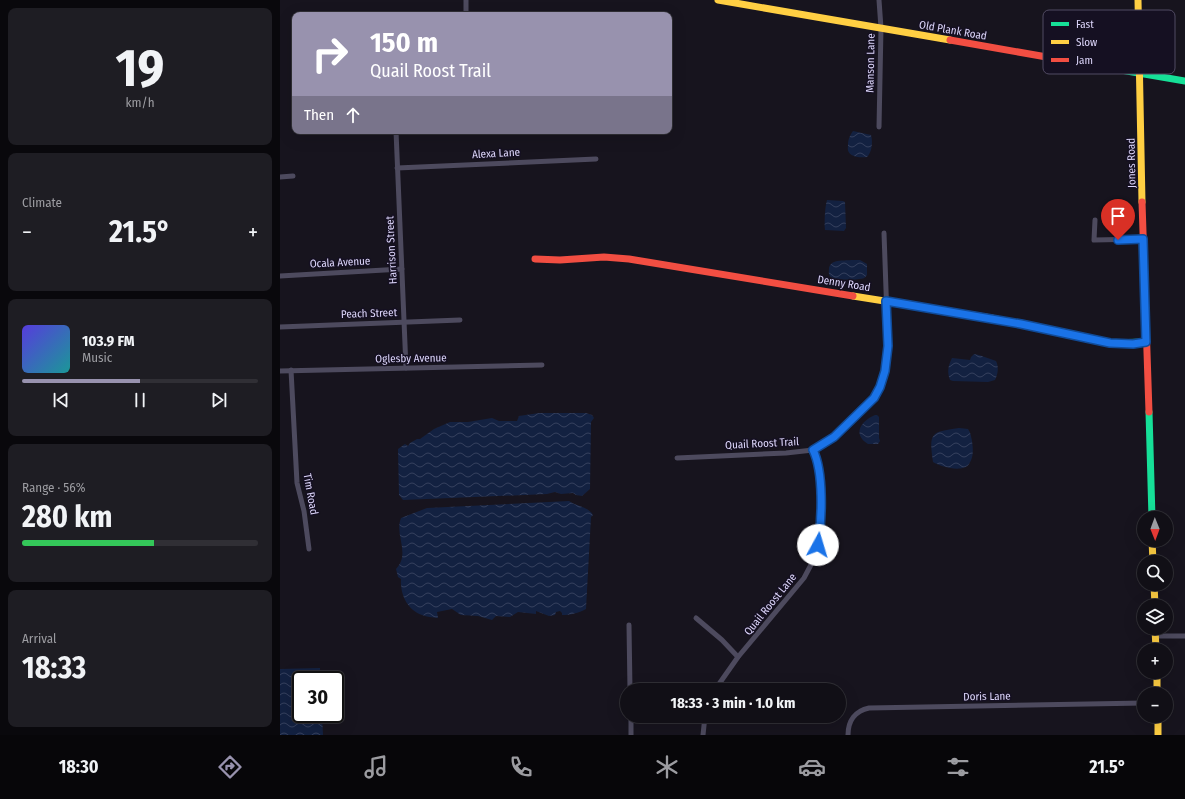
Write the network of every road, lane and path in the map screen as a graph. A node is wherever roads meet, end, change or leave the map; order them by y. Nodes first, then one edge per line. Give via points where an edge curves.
1 (466, 0) edge
2 (718, 0) edge
3 (879, 0) edge
4 (1138, 0) edge
5 (1138, 10) edge
6 (466, 12) edge
7 (881, 28) junction
8 (1043, 56) edge
9 (1140, 74) edge
10 (1146, 74) edge
11 (1185, 81) edge
12 (879, 128) dead end
13 (396, 134) edge
14 (596, 159) dead end
15 (397, 168) junction
16 (293, 176) dead end
17 (280, 177) edge
18 (1095, 220) dead end
19 (884, 232) dead end
20 (1143, 239) junction
21 (535, 259) dead end
22 (402, 269) junction
23 (280, 276) edge
24 (886, 301) junction
25 (460, 320) dead end
26 (404, 322) junction
27 (280, 327) edge
28 (1146, 342) junction
29 (542, 365) dead end
30 (406, 368) junction
31 (280, 370) edge
32 (291, 370) junction
33 (813, 450) junction
34 (677, 458) dead end
35 (1152, 511) edge
36 (309, 549) dead end
37 (696, 618) dead end
38 (629, 624) dead end
39 (1156, 636) joint
40 (1185, 636) edge
41 (1156, 643) edge
42 (738, 657) junction
43 (630, 683) edge
44 (720, 683) edge
45 (1137, 703) edge
46 (631, 723) edge
47 (704, 723) edge
48 (1158, 723) edge
49 (631, 735) edge
50 (702, 735) edge
51 (848, 735) edge
52 (1158, 735) edge

1 - 6 street
2 - 7 street, Old Plank Road
3 - 7 street, Manson Lane
4 - 5 street, Jones Road
7 - 8 street, Old Plank Road
7 - 12 street, Manson Lane
9 - 20 street, Jones Road
10 - 11 street, Old Plank Road
13 - 15 street, Harrison Street
14 - 15 street, Alexa Lane
15 - 22 street, Harrison Street
16 - 17 street
18 - 20 street via 1094,240
19 - 24 street
20 - 28 street, Jones Road
21 - 24 street, Denny Road via 629,259
22 - 23 street, Ocala Avenue
22 - 26 street, Harrison Street
24 - 28 street, Denny Road via 1021,324 1110,343
24 - 33 street, Quail Roost Trail via 888,346 880,387 874,398 834,437
25 - 26 street, Peach Street
26 - 27 street, Peach Street
26 - 30 street, Harrison Street
28 - 35 street, Jones Road
29 - 30 street, Oglesby Avenue
30 - 32 street, Oglesby Avenue
31 - 32 street, Oglesby Avenue
32 - 36 street, Tim Road via 297,484
33 - 34 street, Quail Roost Trail
33 - 42 street, Quail Roost Lane via 819,464 820,498 820,532 813,561 804,578
37 - 42 street
38 - 43 street
39 - 40 street
39 - 41 street
42 - 44 street, Quail Roost Lane
45 - 51 street, Doris Lane via 869,708 860,711 851,720
46 - 49 street
47 - 50 street
48 - 52 street

